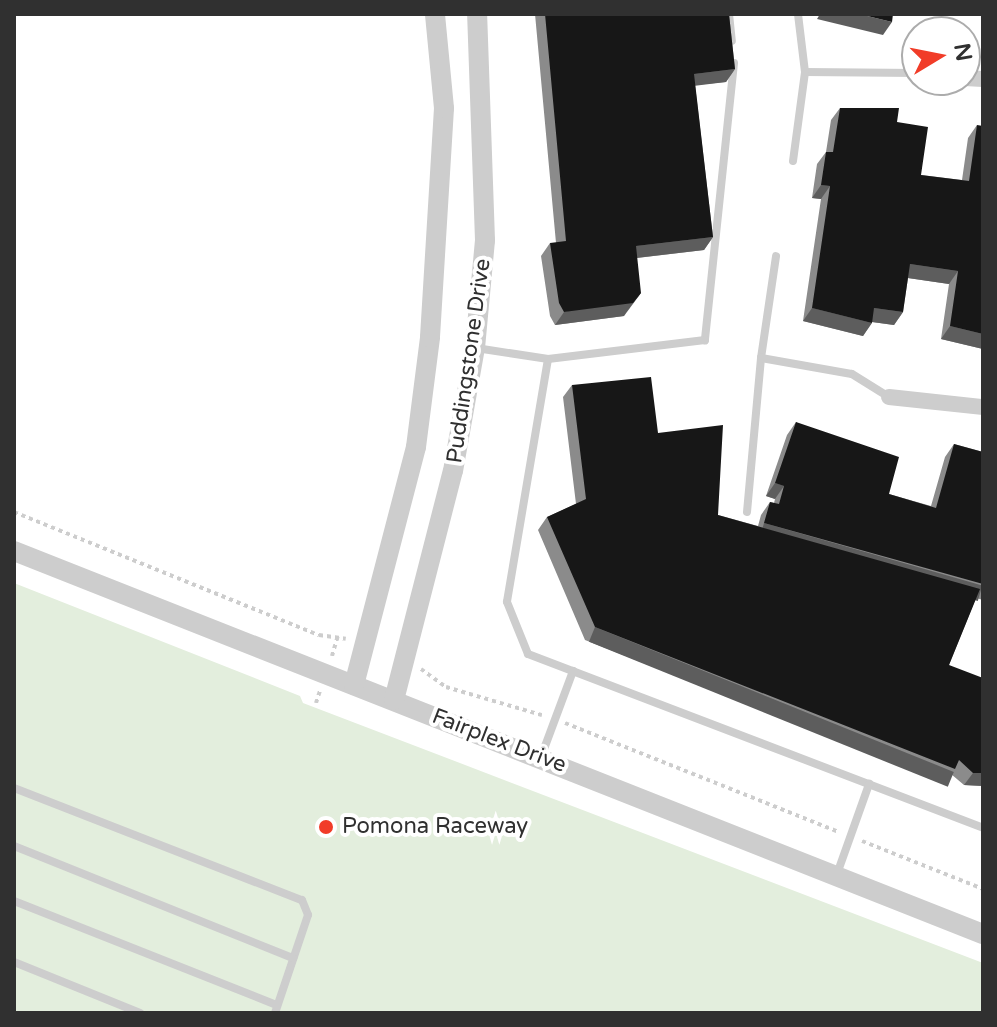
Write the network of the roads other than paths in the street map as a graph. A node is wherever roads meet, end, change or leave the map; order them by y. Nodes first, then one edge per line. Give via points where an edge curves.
1 (435, 14) edge
2 (477, 14) edge
3 (729, 14) edge
4 (798, 14) edge
5 (805, 72) junction
6 (901, 73) edge
7 (793, 161) dead end
8 (776, 256) dead end
9 (475, 348) junction
10 (761, 358) junction
11 (548, 359) junction
12 (889, 397) joint
13 (983, 407) edge
14 (747, 512) dead end
15 (14, 551) edge
16 (573, 671) junction
17 (354, 685) junction
18 (394, 700) junction
19 (541, 757) junction
20 (869, 784) junction
21 (14, 788) edge
22 (983, 828) edge
23 (14, 846) edge
24 (836, 877) junction
25 (14, 901) edge
26 (983, 934) edge
27 (293, 958) junction
28 (14, 962) edge
29 (276, 1009) edge
30 (140, 1013) edge

1 - 17 street, Puddingstone Drive via 443,161 430,337 416,447
2 - 9 street, Puddingstone Drive via 485,240
3 - 11 lane via 736,85 705,340
4 - 5 lane
5 - 6 lane
5 - 7 lane
8 - 10 lane
9 - 11 lane
9 - 18 street, Puddingstone Drive via 453,471
10 - 12 lane via 852,374
10 - 14 lane
11 - 16 lane via 507,602 528,654
12 - 13 street
15 - 17 street, Fairplex Drive
16 - 19 lane
16 - 20 lane
17 - 18 street, Fairplex Drive
18 - 19 street, Fairplex Drive
19 - 24 street, Fairplex Drive
20 - 22 lane
20 - 24 lane
21 - 27 lane via 302,900 308,915
23 - 27 lane
24 - 26 street, Fairplex Drive
25 - 29 lane
27 - 29 lane
28 - 30 lane

